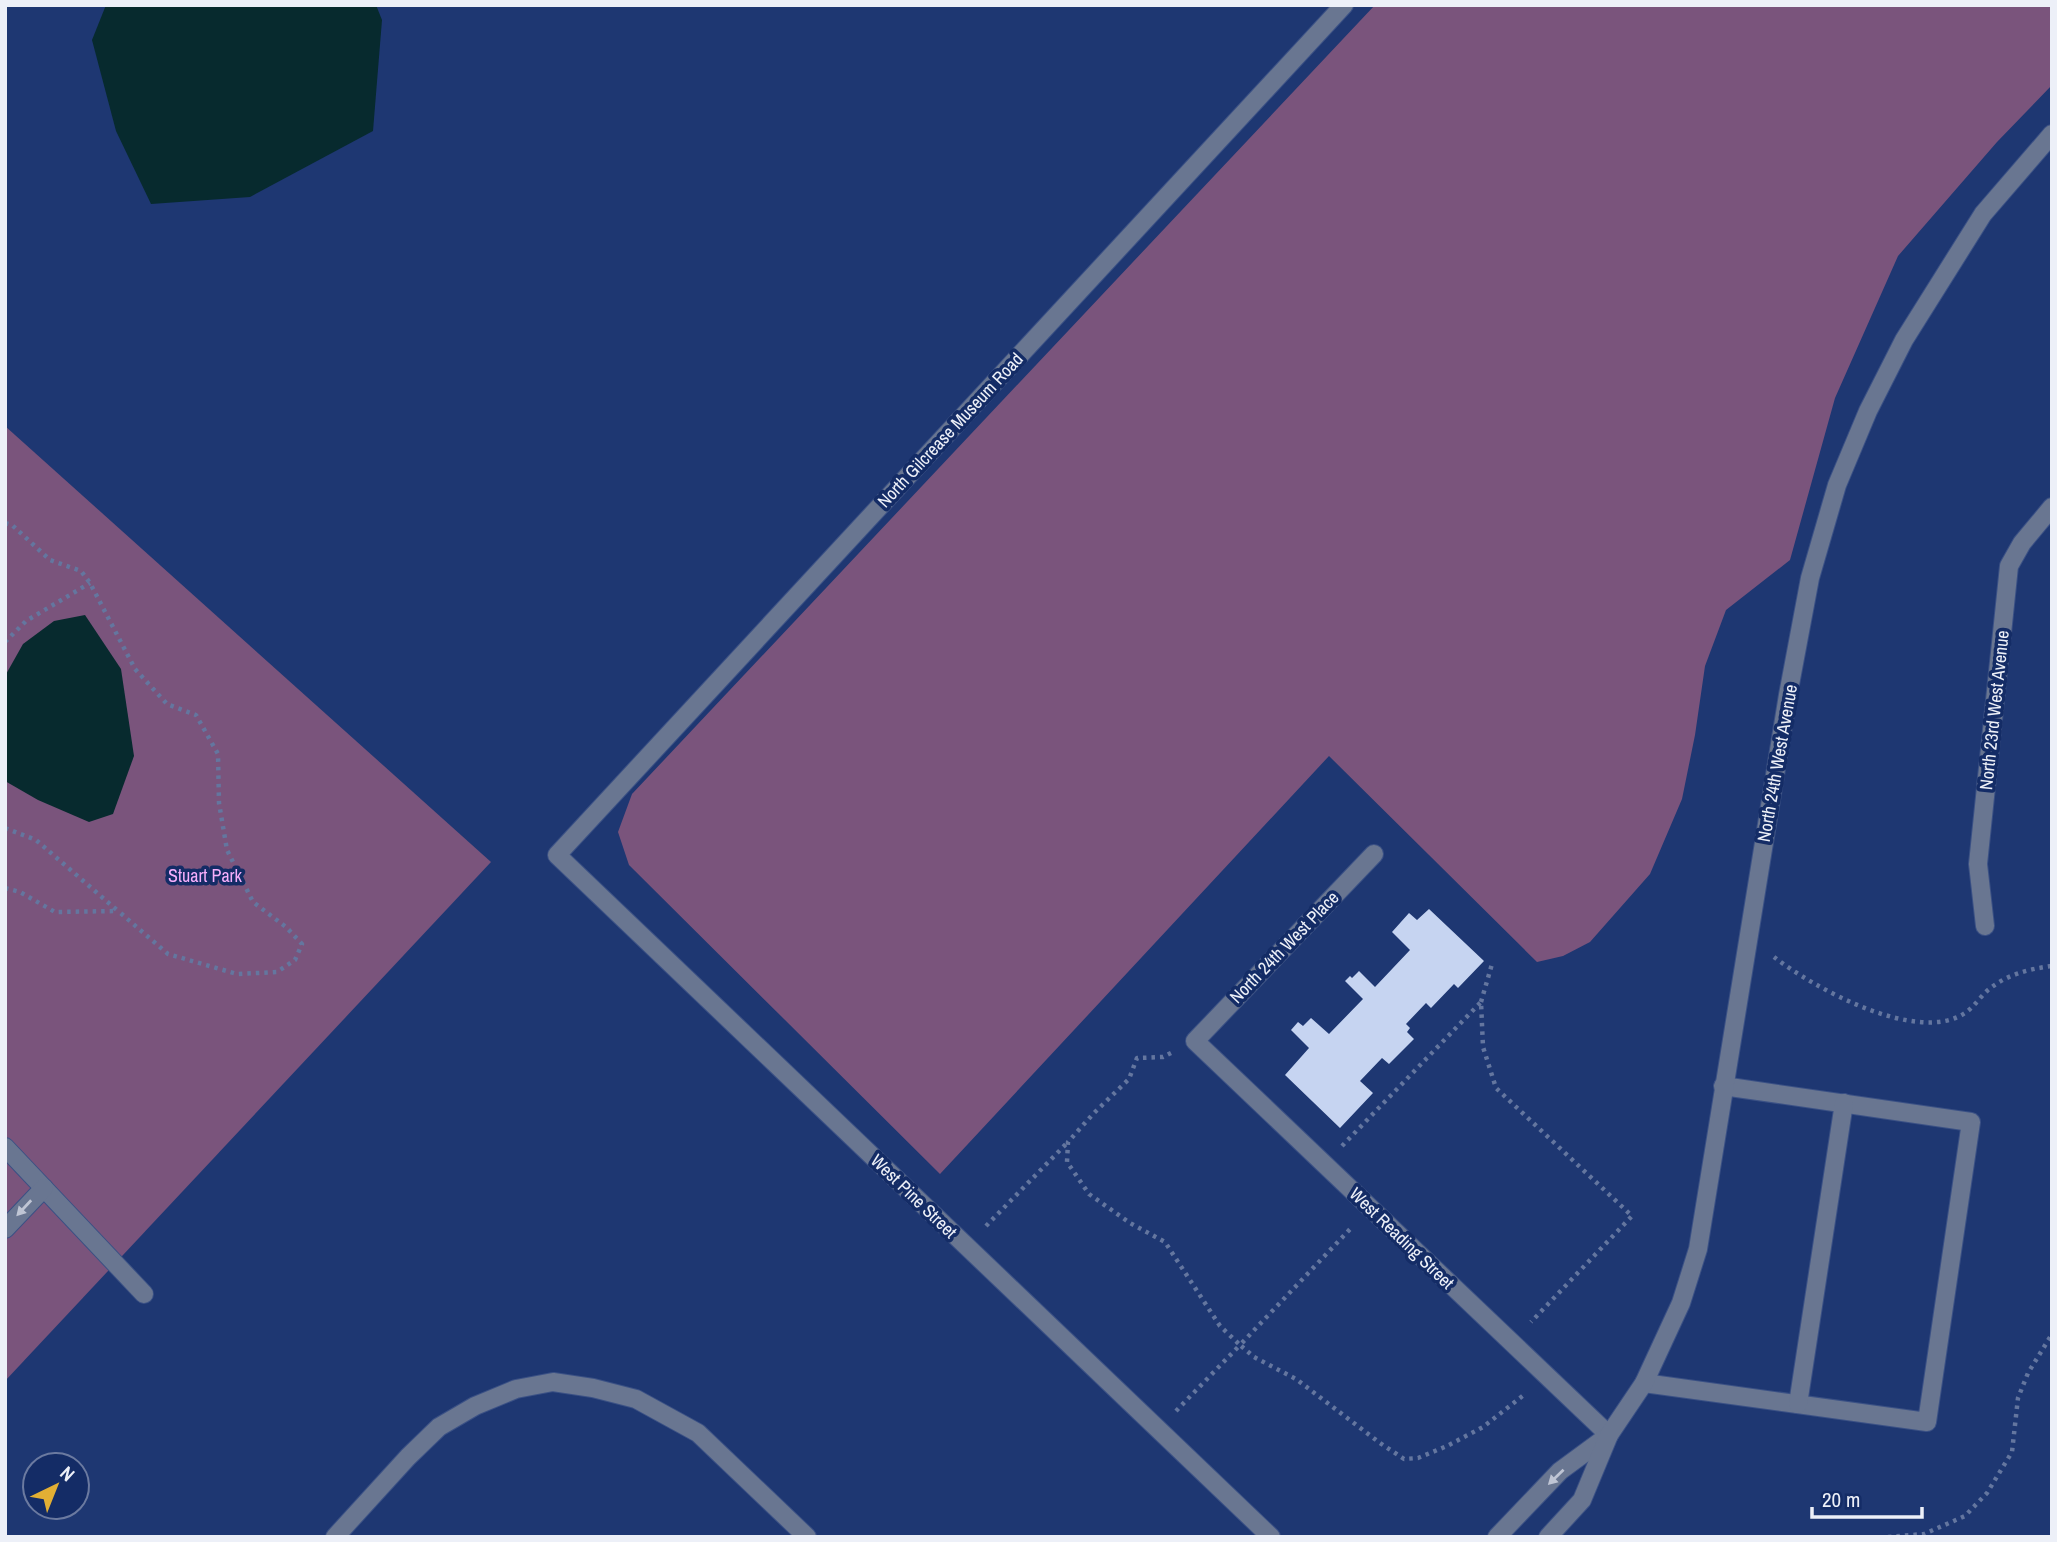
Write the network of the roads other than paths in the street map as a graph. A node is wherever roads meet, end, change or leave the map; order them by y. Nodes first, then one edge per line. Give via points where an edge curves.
1 (1344, 5) edge
2 (2052, 134) edge
3 (2052, 507) edge
4 (1374, 854) dead end
5 (557, 855) joint
6 (1985, 926) dead end
7 (1195, 1041) joint
8 (1723, 1086) junction
9 (1844, 1103) junction
10 (5, 1147) edge
11 (44, 1188) junction
12 (5, 1229) edge
13 (144, 1294) dead end
14 (1644, 1383) junction
15 (1798, 1404) junction
16 (1609, 1435) junction
17 (335, 1537) edge
18 (807, 1537) edge
19 (1271, 1537) edge
20 (1497, 1537) edge
21 (1548, 1537) edge

1 - 5 street, North Gilcrease Museum Road
2 - 8 street, North 24th West Avenue via 1983,215 1926,304 1868,411 1837,485 1810,578
3 - 6 street, North 23rd West Avenue via 2009,565 1978,864
4 - 7 street, North 24th West Place
5 - 19 street, West Pine Street
7 - 16 street, West Reading Street
8 - 9 street
8 - 14 street, North 24th West Avenue via 1698,1249 1681,1303
9 - 15 street
9 - 15 street via 1971,1122 1927,1422
10 - 11 street
11 -> 12 street
11 - 13 street
14 - 15 street
14 - 16 street, North 24th West Avenue
16 -> 20 street, North 24th West Avenue via 1560,1471
16 - 21 street, North 24th West Avenue via 1582,1500
17 - 18 street via 439,1427 516,1389 553,1382 636,1399 698,1433

